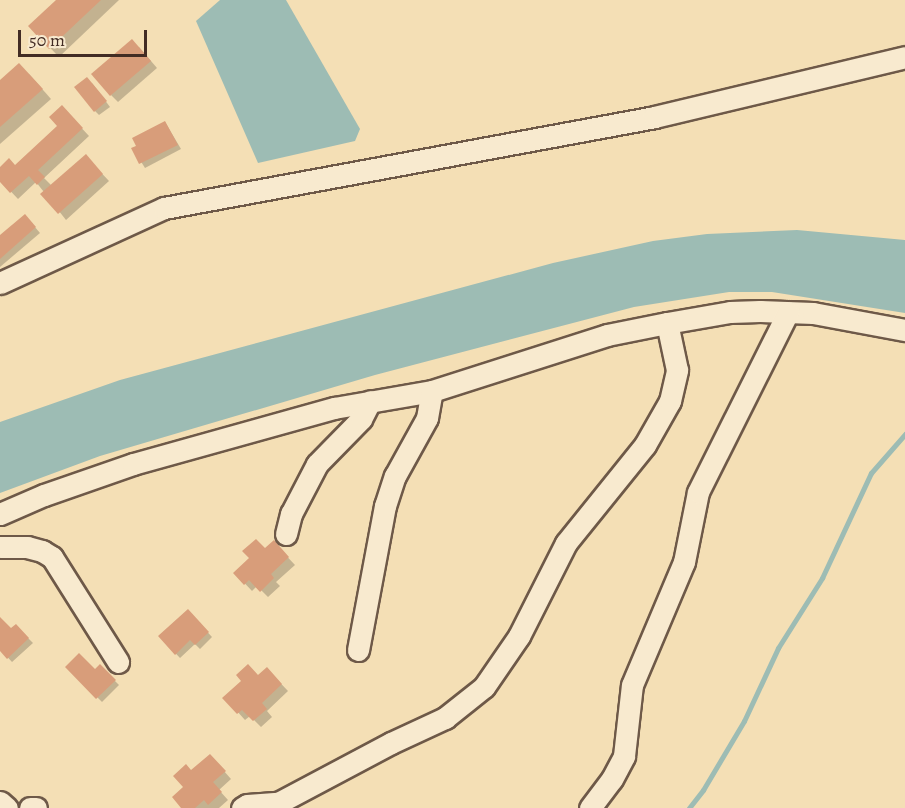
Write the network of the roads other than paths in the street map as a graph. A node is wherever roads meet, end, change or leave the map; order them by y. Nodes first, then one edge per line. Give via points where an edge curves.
1 (905, 57) edge
2 (0, 283) edge
3 (788, 312) junction
4 (667, 323) junction
5 (905, 330) edge
6 (432, 391) junction
7 (370, 401) junction
8 (0, 514) edge
9 (286, 534) dead end
10 (0, 547) edge
11 (358, 650) dead end
12 (118, 662) dead end
13 (0, 802) edge
14 (7, 808) edge
15 (30, 808) edge
16 (36, 808) edge
17 (242, 808) edge
18 (590, 808) edge

1 - 2 street via 654,117 164,208
3 - 4 street via 730,312
3 - 5 street
3 - 18 street via 698,492 684,562 632,685 624,756
4 - 6 street via 608,335
4 - 17 street via 677,370 670,401 645,445 567,543 519,636 484,687 445,718 278,803
6 - 7 street
6 - 11 street via 428,418 395,476 385,506
7 - 8 street via 133,464
7 - 9 street via 362,420 317,464 291,514
10 - 12 street via 27,547 52,557
13 - 14 street
15 - 16 street

